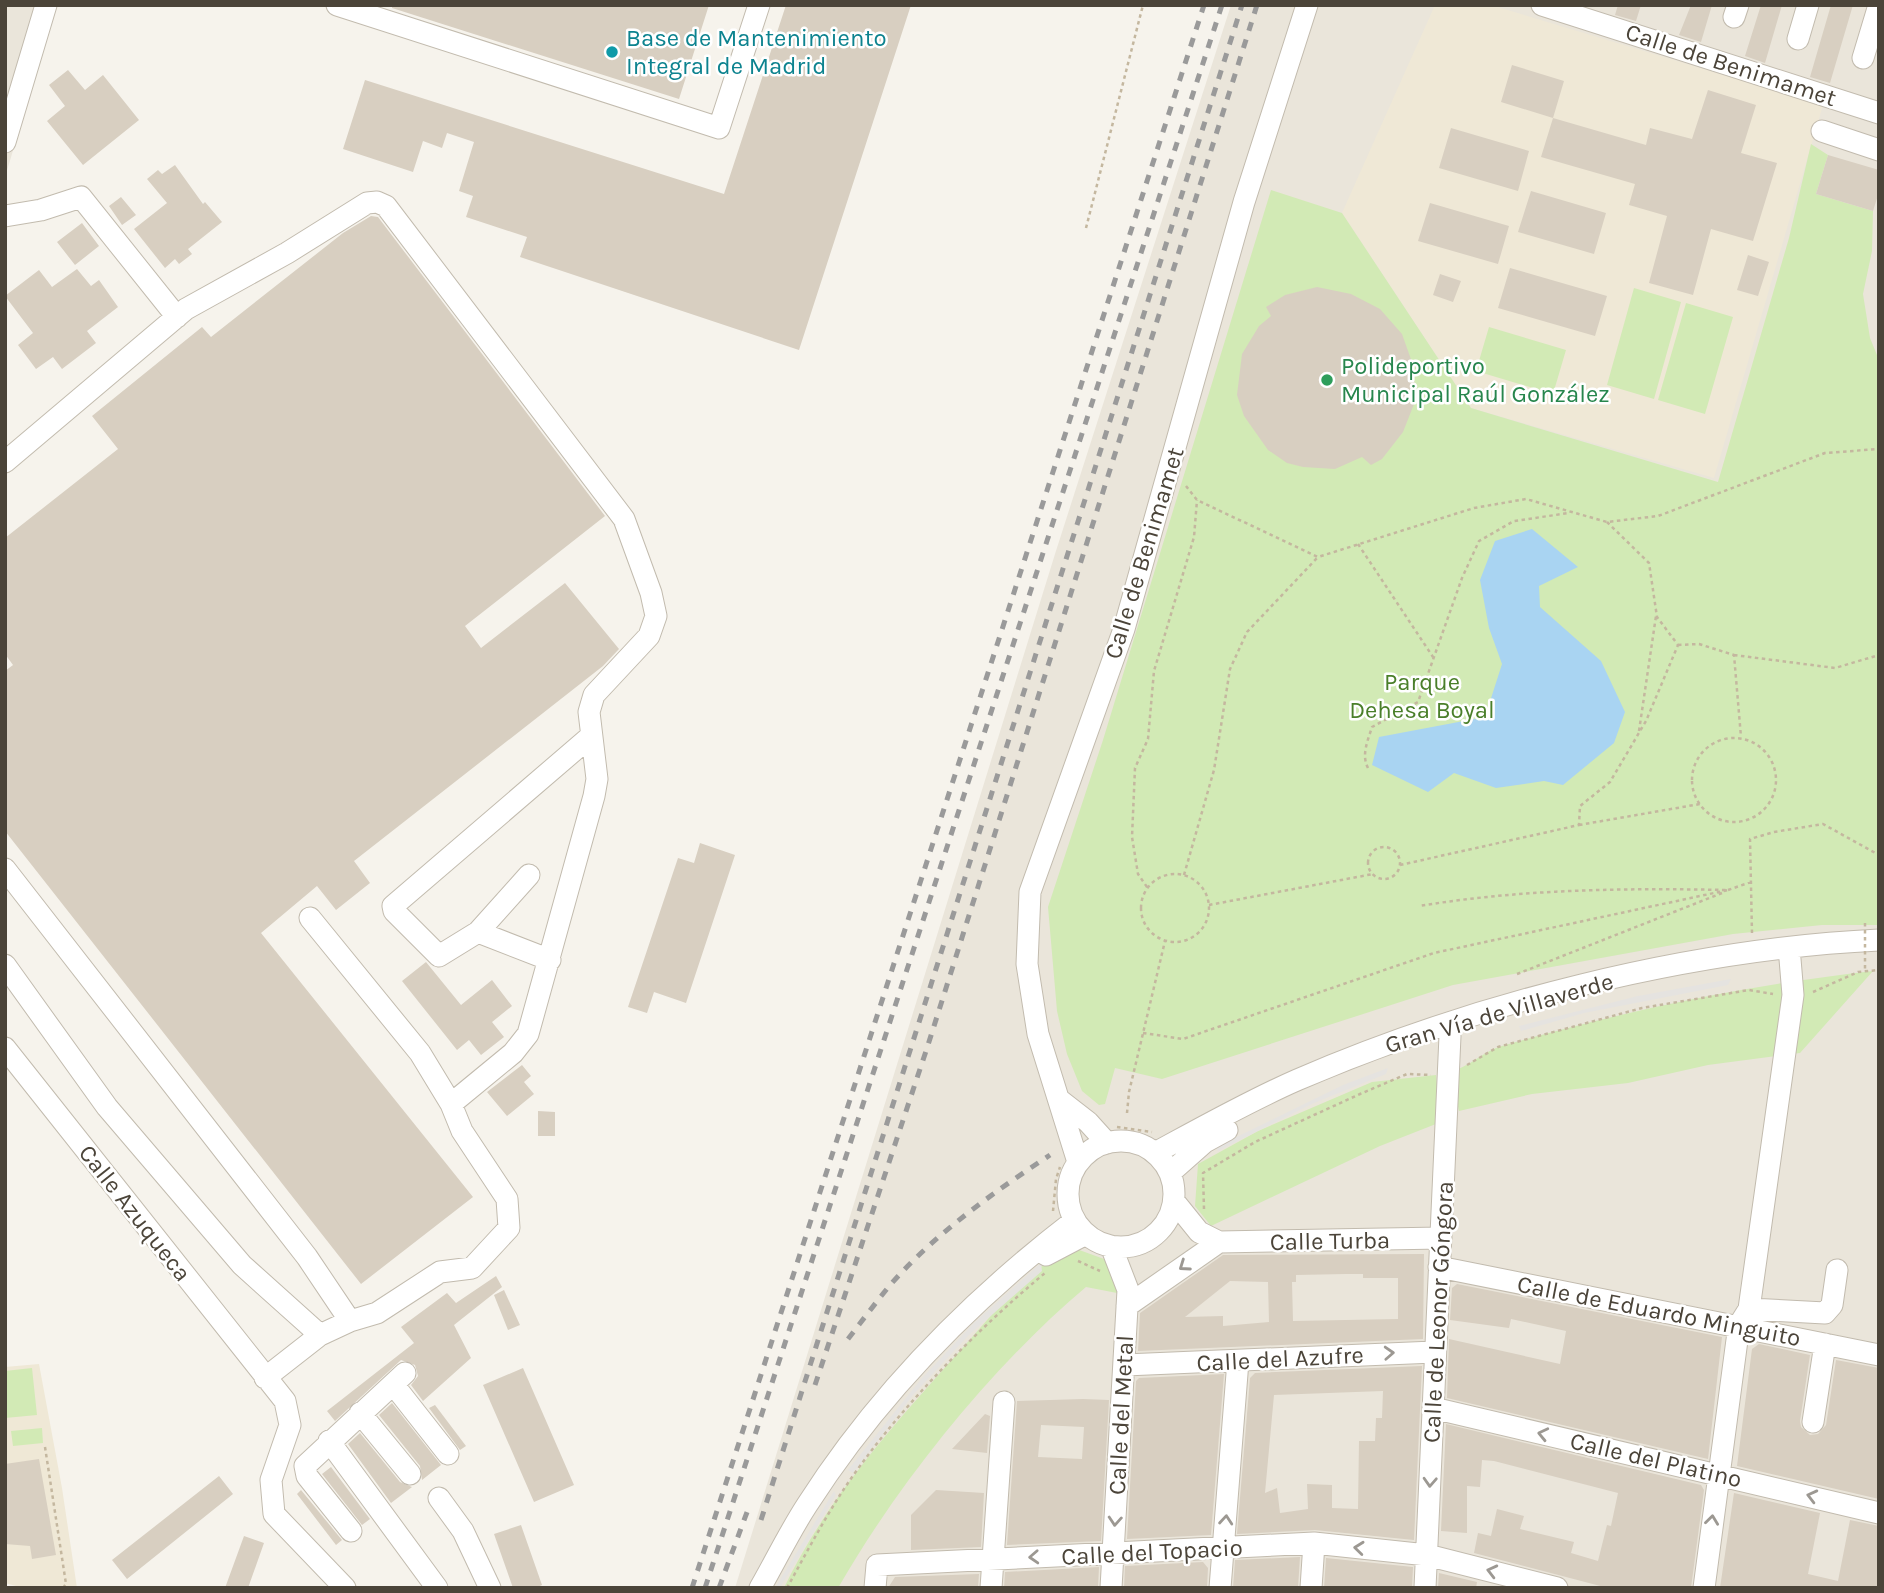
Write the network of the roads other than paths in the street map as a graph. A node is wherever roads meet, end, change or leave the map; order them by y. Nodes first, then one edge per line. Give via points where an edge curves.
1 (46, 5) edge
2 (337, 5) edge
3 (759, 5) edge
4 (1307, 5) edge
5 (1542, 5) edge
6 (1808, 5) edge
7 (1879, 5) edge
8 (1798, 39) dead end
9 (1863, 58) dead end
10 (1879, 113) edge
11 (1822, 131) dead end
12 (5, 142) edge
13 (1879, 149) edge
14 (5, 216) edge
15 (177, 317) junction
16 (5, 462) edge
17 (590, 736) junction
18 (5, 869) edge
19 (529, 875) dead end
20 (310, 918) dead end
21 (478, 932) junction
22 (1870, 952) edge
23 (1790, 959) junction
24 (550, 960) junction
25 (5, 965) edge
26 (1450, 1036) junction
27 (5, 1048) edge
28 (1061, 1101) junction
29 (451, 1104) junction
30 (1107, 1143) junction
31 (1155, 1153) junction
32 (1071, 1162) junction
33 (1170, 1173) junction
34 (1174, 1201) junction
35 (1080, 1227) junction
36 (1441, 1238) junction
37 (1219, 1242) junction
38 (1111, 1246) junction
39 (1439, 1267) junction
40 (1837, 1270) dead end
41 (1127, 1306) junction
42 (1744, 1317) junction
43 (350, 1321) junction
44 (320, 1335) junction
45 (1825, 1344) junction
46 (1434, 1352) junction
47 (1879, 1355) edge
48 (1238, 1361) junction
49 (1125, 1365) junction
50 (265, 1378) junction
51 (1004, 1402) dead end
52 (1433, 1408) junction
53 (360, 1413) junction
54 (1813, 1422) dead end
55 (290, 1425) junction
56 (324, 1446) junction
57 (448, 1454) dead end
58 (1717, 1473) junction
59 (410, 1474) dead end
60 (439, 1497) dead end
61 (1879, 1513) edge
62 (351, 1531) dead end
63 (1314, 1544) junction
64 (1223, 1550) junction
65 (1113, 1554) junction
66 (1427, 1555) junction
67 (993, 1559) junction
68 (345, 1588) edge
69 (437, 1588) edge
70 (490, 1588) edge
71 (760, 1588) edge
72 (770, 1588) edge
73 (875, 1588) edge
74 (991, 1588) edge
75 (1111, 1588) edge
76 (1220, 1588) edge
77 (1311, 1588) edge
78 (1425, 1588) edge
79 (1557, 1588) edge
80 (1704, 1588) edge

1 - 12 street
2 - 3 street via 719,128
4 - 28 street, Calle de Benimamet via 1244,202 1124,629 1030,892 1029,976 1038,1034
5 - 10 street, Calle de Benimamet
6 - 8 street, Calle de Benimamet
7 - 9 street, Calle de Benimamet
11 - 13 street, Calle de Benimamet
14 - 15 street via 81,197
15 - 16 street
15 - 17 street via 367,203 386,206 625,519 656,616 649,636 594,695
17 - 21 street via 393,906 439,956
17 - 24 street via 597,779 594,796
18 - 43 street via 307,1256
19 - 21 street
20 - 29 street via 420,1053
21 - 24 street
22 - 23 street, Gran Vía de Villaverde
22 - 31 street, Gran Vía de Villaverde via 1744,954 1481,1013 1396,1040 1295,1081
23 - 26 street, Gran Vía de Villaverde via 1617,991
23 - 42 street via 1793,995
24 - 29 street via 528,1034 513,1053
25 - 44 street via 107,1107 242,1265
26 - 33 street, Gran Vía de Villaverde via 1298,1093 1205,1142
26 - 36 street, Calle de Leonor Góngora
27 - 50 street, Calle Azuqueca
28 - 30 street
28 - 32 street, Calle de Benimamet
29 - 43 street via 462,1130 507,1199 509,1228 472,1268 440,1272 377,1313
30 - 31 street via 1132,1143
30 - 32 street
31 - 33 street
32 - 35 street via 1068,1191
33 - 34 street
34 - 37 street via 1199,1231
34 - 38 street via 1169,1217 1152,1236 1129,1247
35 - 38 street
35 - 71 street via 974,1305 912,1367 853,1439 807,1506
35 - 72 street via 919,1370 856,1443 811,1509
36 - 37 street, Calle Turba
36 - 39 street, Calle de Leonor Góngora
37 -> 41 street
38 - 41 street, Calle del Metal via 1127,1282
39 - 42 street, Calle de Eduardo Minguito
39 - 46 street, Calle de Leonor Góngora
40 - 42 street via 1832,1305 1825,1313
41 - 49 street, Calle del Metal
42 - 45 street, Calle de Eduardo Minguito
42 - 58 street
43 - 44 street
44 - 50 street
45 - 47 street, Calle de Eduardo Minguito
45 - 54 street
48 -> 46 street, Calle del Azufre
46 - 52 street, Calle de Leonor Góngora
48 - 49 street, Calle del Azufre
64 -> 48 street
49 -> 65 street, Calle del Metal
50 - 55 street, Calle Azuqueca via 285,1401
51 - 67 street
58 -> 52 street, Calle del Platino
52 -> 66 street, Calle de Leonor Góngora
53 - 56 street
53 - 57 street via 399,1379
53 - 59 street
55 - 56 street
55 - 68 street via 271,1480 274,1514
56 - 62 street via 304,1470
56 - 69 street
61 -> 58 street, Calle del Platino
80 -> 58 street
60 - 70 street via 463,1531
63 - 64 street, Calle del Topacio
66 -> 63 street, Calle del Topacio
63 - 77 street
64 - 65 street, Calle del Topacio
64 - 76 street
65 -> 67 street, Calle del Topacio
65 - 75 street, Calle del Metal
66 - 78 street, Calle de Leonor Góngora
79 -> 66 street, Calle del Topacio
67 - 73 street, Calle del Topacio via 877,1565
67 - 74 street

